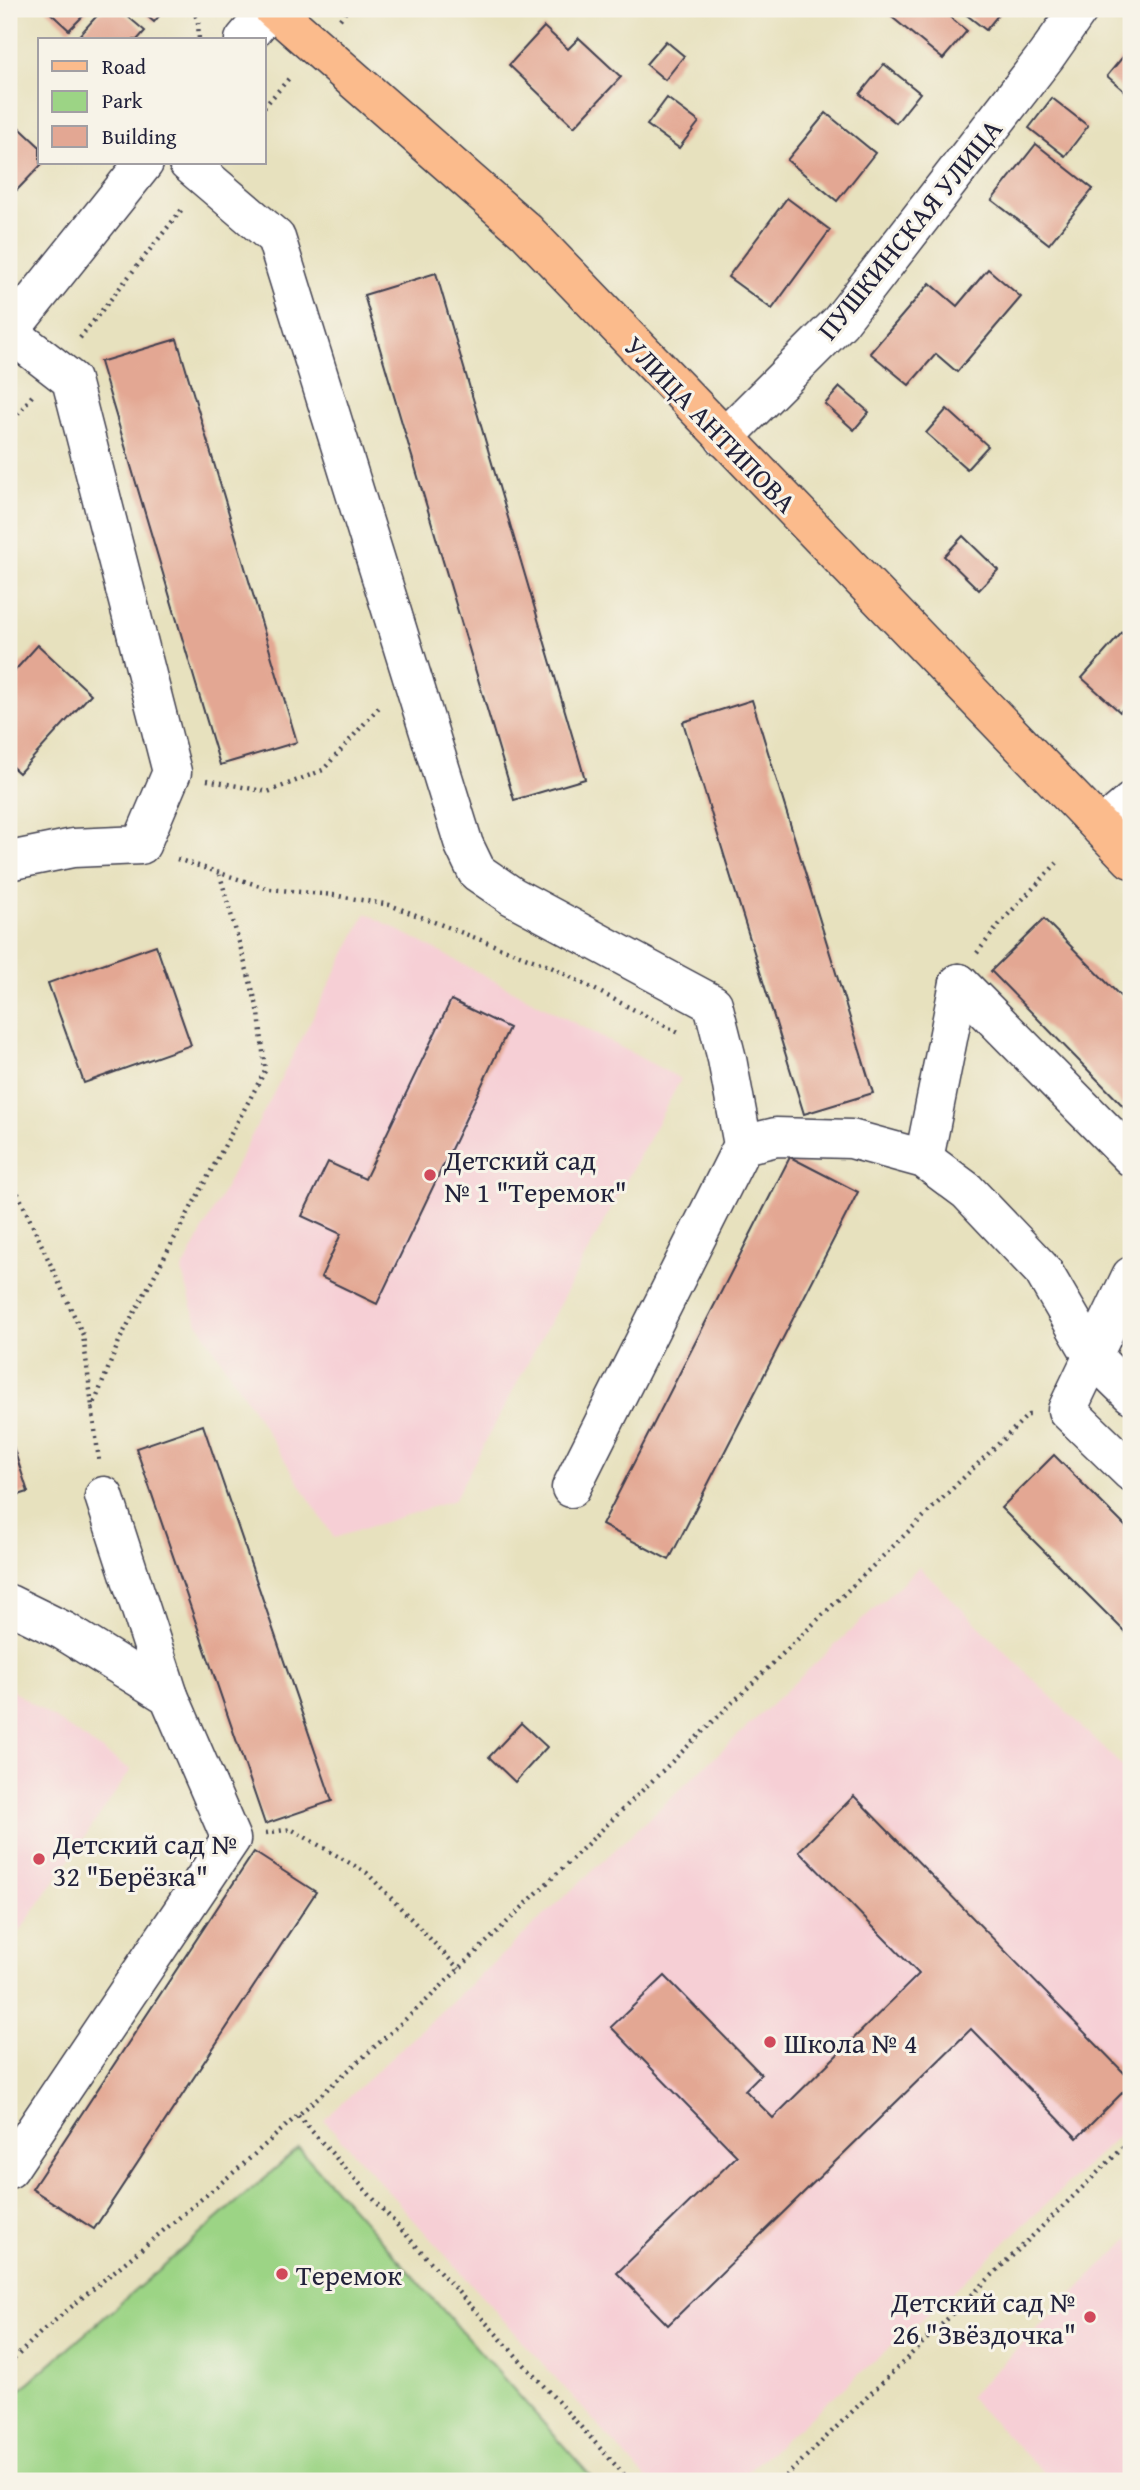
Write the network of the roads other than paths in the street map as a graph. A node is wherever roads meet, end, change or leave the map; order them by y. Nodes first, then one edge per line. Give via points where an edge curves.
1 (272, 9) edge
2 (1079, 9) edge
3 (246, 38) edge
4 (143, 164) edge
5 (198, 170) edge
6 (9, 332) edge
7 (724, 438) junction
8 (1131, 802) edge
9 (1101, 828) junction
10 (1131, 859) edge
11 (9, 861) edge
12 (743, 1146) junction
13 (1131, 1157) edge
14 (924, 1159) junction
15 (1131, 1276) edge
16 (1093, 1357) junction
17 (1131, 1394) edge
18 (1131, 1472) edge
19 (570, 1488) dead end
20 (104, 1496) road end
21 (9, 1604) edge
22 (169, 1696) junction
23 (9, 2169) edge

1 - 3 street
1 - 7 main road, УЛИЦА АНТИПОВА via 526,231
2 - 7 street, ПУШКИНСКАЯ УЛИЦА via 840,322
4 - 6 street
5 - 12 street via 276,238 464,845 477,873 713,1004
6 - 11 street via 71,380 172,772 141,845 73,848
7 - 9 main road, УЛИЦА АНТИПОВА
8 - 9 street
9 - 10 main road, УЛИЦА АНТИПОВА
12 - 14 street via 776,1137 851,1139
12 - 19 street
13 - 14 street via 959,984
14 - 16 street via 967,1191 1043,1271
15 - 16 street
16 - 17 street
16 - 18 street via 1067,1410
20 - 22 street
21 - 22 street via 64,1631
22 - 23 street via 231,1839

